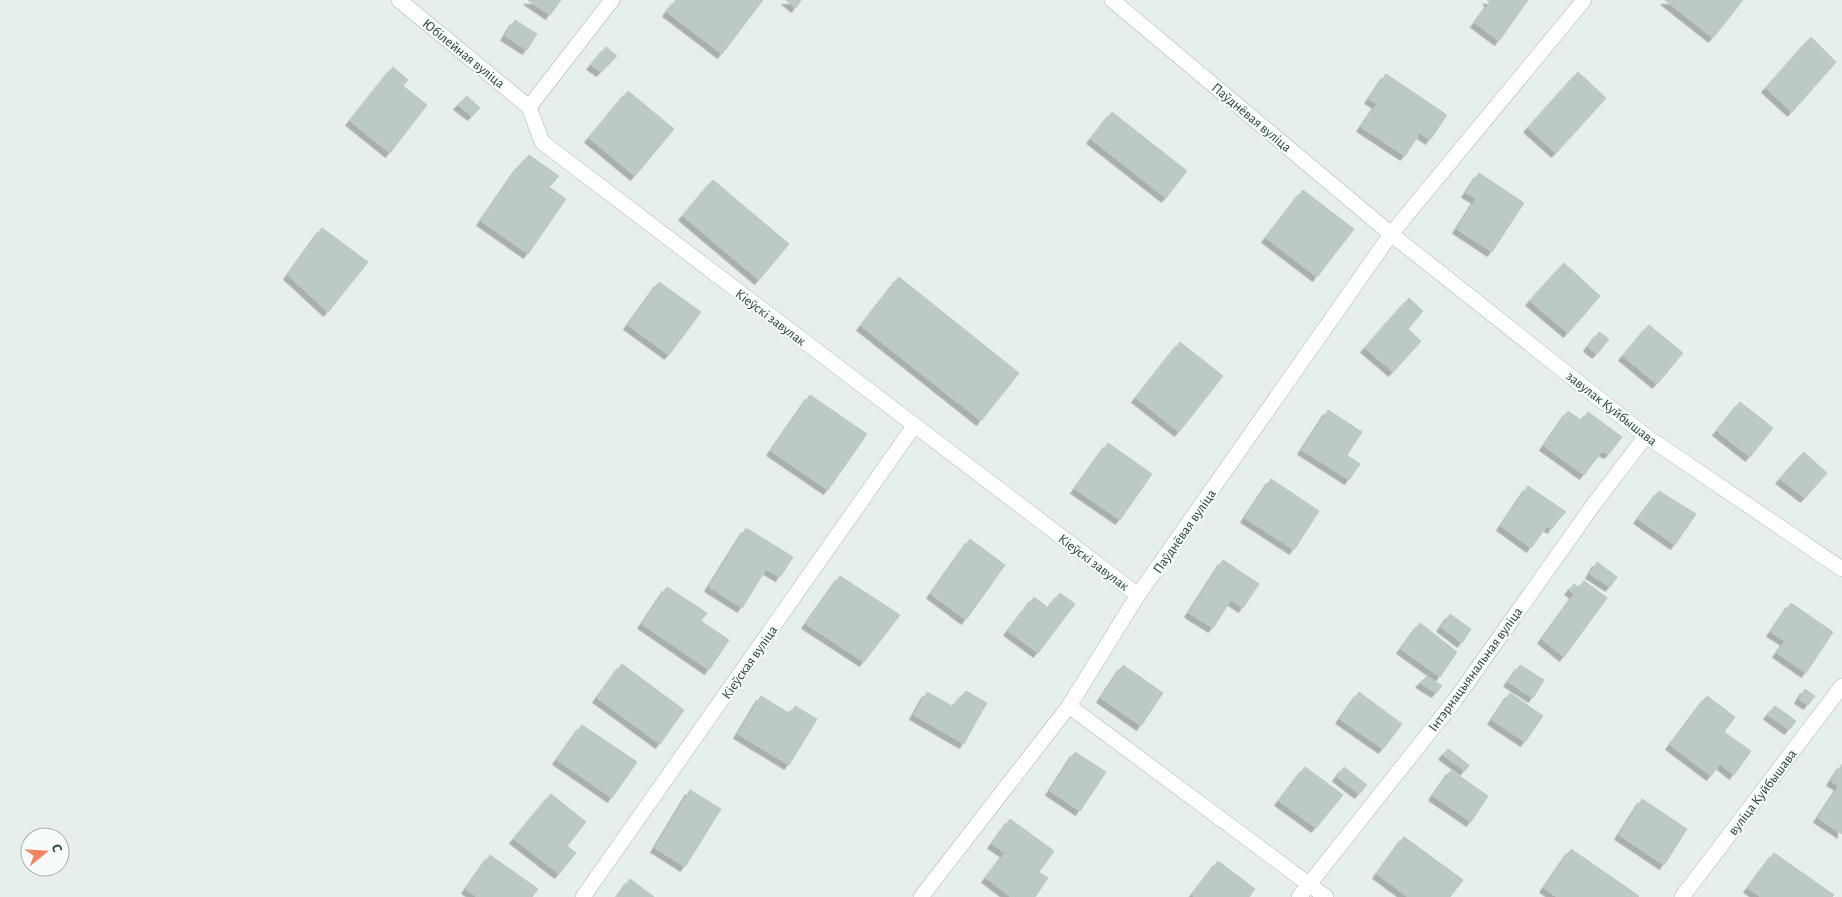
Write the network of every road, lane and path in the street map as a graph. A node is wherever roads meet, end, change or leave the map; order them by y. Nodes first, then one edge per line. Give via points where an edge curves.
1 (399, 0) edge
2 (612, 0) edge
3 (1112, 0) edge
4 (1584, 0) edge
5 (529, 107) junction
6 (1391, 234) junction
7 (914, 426) junction
8 (1646, 436) junction
9 (1842, 569) edge
10 (1138, 595) junction
11 (1842, 686) edge
12 (1069, 706) junction
13 (1309, 883) junction
14 (583, 897) edge
15 (921, 897) edge
16 (1298, 897) edge
17 (1326, 897) edge
18 (1682, 897) edge

1 - 5 street, Юбілейная вуліца
2 - 5 street
3 - 6 street, Паўднёвая вуліца
4 - 6 street, Паўднёвая вуліца
5 - 7 street, Кіеўскі завулак via 542,142
6 - 8 street, завулак Куйбышава
6 - 10 street, Паўднёвая вуліца
7 - 10 street, Кіеўскі завулак
7 - 14 street, Кіеўская вуліца
8 - 9 street, завулак Куйбышава
8 - 13 street, Інтэрнацыянальная вуліца via 1455,700
10 - 12 street, Паўднёвая вуліца
11 - 18 street, вуліца Куйбышава
12 - 13 street
12 - 15 street, Паўднёвая вуліца
13 - 16 street, Інтэрнацыянальная вуліца
13 - 17 street

